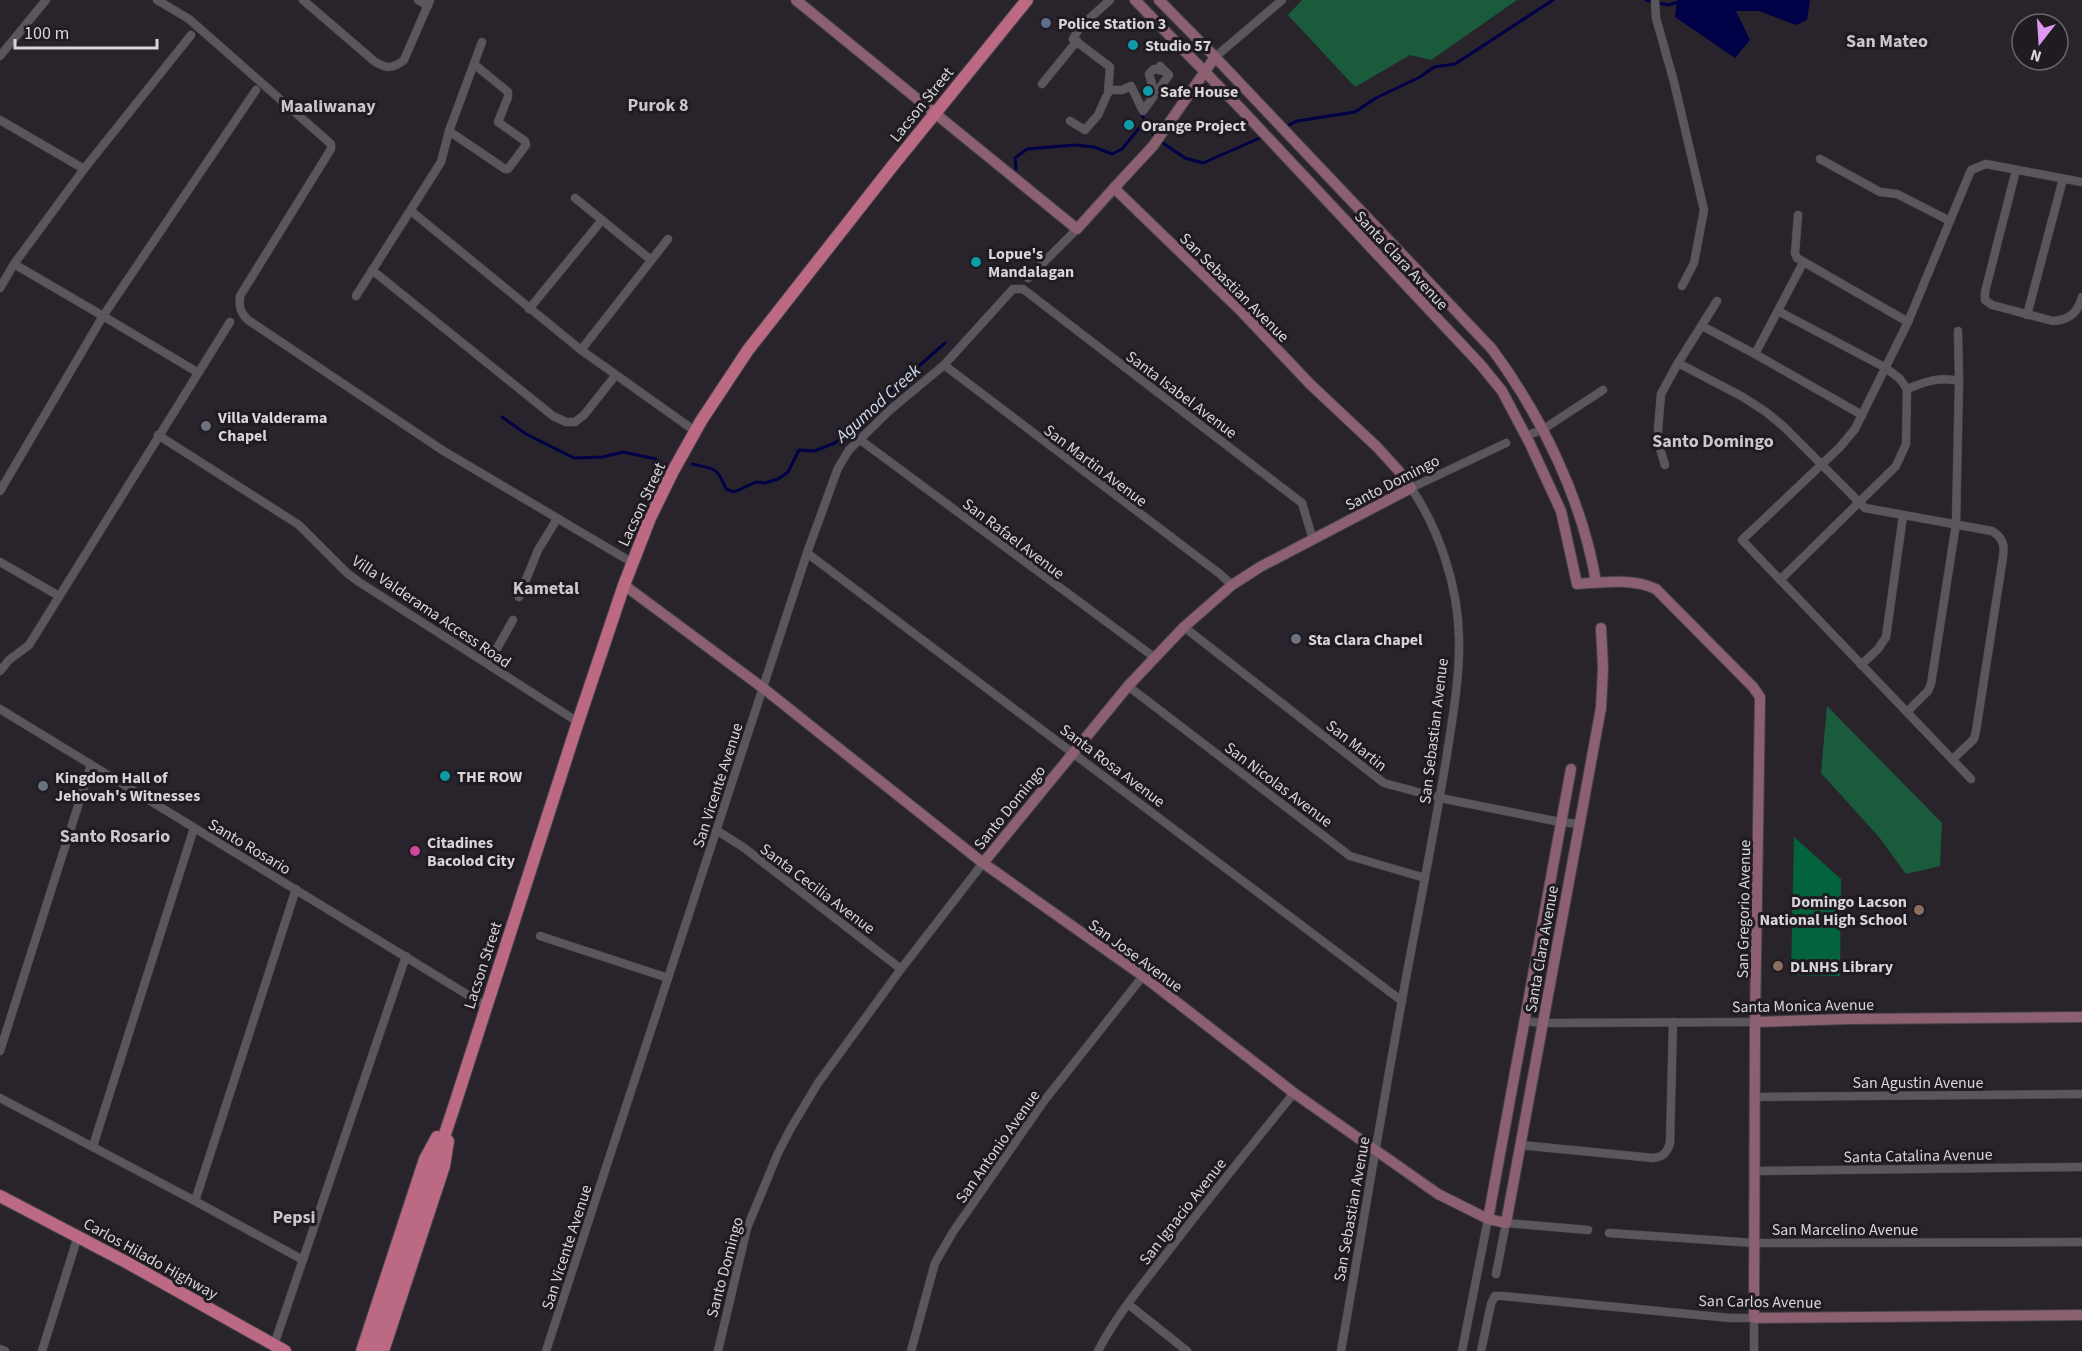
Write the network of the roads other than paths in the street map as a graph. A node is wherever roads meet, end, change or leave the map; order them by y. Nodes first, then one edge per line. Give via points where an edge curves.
1 (46, 0) edge
2 (157, 0) edge
3 (303, 0) edge
4 (418, 0) edge
5 (796, 0) edge
6 (1027, 0) edge
7 (1110, 0) edge
8 (1135, 0) edge
9 (1158, 0) edge
10 (1282, 0) edge
11 (1655, 0) edge
12 (429, 3) edge
13 (190, 35) dead end
14 (1077, 41) junction
15 (482, 42) dead end
16 (0, 56) edge
17 (1215, 57) junction
18 (474, 64) junction
19 (1205, 71) junction
20 (1042, 84) dead end
21 (256, 90) dead end
22 (1108, 93) junction
23 (1155, 94) junction
24 (936, 112) junction
25 (0, 120) edge
26 (1071, 121) dead end
27 (449, 131) junction
28 (1820, 159) dead end
29 (84, 169) junction
30 (2016, 170) junction
31 (2063, 178) junction
32 (2082, 182) edge
33 (1114, 188) junction
34 (574, 198) dead end
35 (411, 211) junction
36 (1798, 215) dead end
37 (602, 220) junction
38 (1950, 221) junction
39 (1077, 229) junction
40 (668, 239) dead end
41 (651, 260) junction
42 (1803, 263) junction
43 (14, 264) junction
44 (372, 270) junction
45 (1028, 278) dead end
46 (1682, 286) dead end
47 (0, 288) edge
48 (1013, 289) joint
49 (356, 296) dead end
50 (2082, 297) edge
51 (1717, 301) dead end
52 (529, 309) junction
53 (1778, 311) junction
54 (2027, 315) junction
55 (103, 316) junction
56 (230, 322) dead end
57 (1908, 322) junction
58 (1702, 326) junction
59 (1958, 331) dead end
60 (581, 350) junction
61 (1755, 354) junction
62 (1678, 363) junction
63 (944, 366) junction
64 (1887, 368) junction
65 (197, 372) junction
66 (615, 376) junction
67 (1959, 381) junction
68 (1907, 389) junction
69 (1603, 390) dead end
70 (1862, 415) junction
71 (1542, 430) junction
72 (695, 431) junction
73 (158, 435) junction
74 (1525, 436) junction
75 (859, 439) junction
76 (1506, 443) dead end
77 (1665, 465) dead end
78 (1822, 465) junction
79 (1411, 488) junction
80 (0, 491) edge
81 (1858, 504) junction
82 (1903, 516) junction
83 (557, 519) junction
84 (1956, 524) junction
85 (1313, 540) junction
86 (807, 553) junction
87 (0, 562) edge
88 (633, 562) junction
89 (1780, 580) junction
90 (1596, 582) junction
91 (1577, 584) joint
92 (624, 585) junction
93 (1232, 585) junction
94 (59, 596) junction
95 (519, 597) dead end
96 (513, 620) dead end
97 (1184, 627) junction
98 (1601, 628) dead end
99 (1154, 657) junction
100 (488, 664) junction
101 (1861, 665) junction
102 (0, 671) edge
103 (1128, 686) junction
104 (763, 688) junction
105 (0, 710) edge
106 (1907, 712) junction
107 (578, 722) junction
108 (1073, 752) junction
109 (1953, 759) junction
110 (91, 765) junction
111 (1571, 769) dead end
112 (1971, 779) dead end
113 (1440, 798) junction
114 (1560, 822) junction
115 (1579, 824) junction
116 (194, 828) junction
117 (716, 830) junction
118 (983, 864) junction
119 (1425, 878) junction
120 (296, 889) junction
121 (540, 936) dead end
122 (406, 956) junction
123 (902, 969) junction
124 (1143, 976) junction
125 (668, 978) junction
126 (1402, 1000) junction
127 (486, 1006) junction
128 (2082, 1017) edge
129 (1524, 1021) junction
130 (1673, 1022) junction
131 (1755, 1022) junction
132 (1543, 1023) junction
133 (0, 1051) edge
134 (1294, 1093) junction
135 (2082, 1094) edge
136 (1754, 1097) junction
137 (0, 1098) edge
138 (453, 1110) junction
139 (1520, 1144) junction
140 (93, 1146) junction
141 (1376, 1152) junction
142 (2082, 1167) edge
143 (1754, 1171) junction
144 (0, 1196) edge
145 (195, 1201) junction
146 (1488, 1219) junction
147 (1506, 1223) junction
148 (1588, 1230) dead end
149 (1609, 1233) dead end
150 (78, 1236) junction
151 (2082, 1242) edge
152 (1754, 1243) junction
153 (303, 1260) junction
154 (1496, 1274) dead end
155 (1128, 1304) junction
156 (2082, 1315) edge
157 (1754, 1318) junction
158 (280, 1348) edge
159 (0, 1349) edge
160 (5, 1351) edge
161 (42, 1351) edge
162 (362, 1351) edge
163 (372, 1351) edge
164 (383, 1351) edge
165 (546, 1351) edge
166 (718, 1351) edge
167 (911, 1351) edge
168 (1098, 1351) edge
169 (1187, 1351) edge
170 (1341, 1351) edge
171 (1462, 1351) edge
172 (1481, 1351) edge
173 (1754, 1351) edge

1 - 16 street
2 - 83 street via 189,19 331,144 240,296 241,314 442,450
3 - 12 street via 381,66 389,68 404,60
4 - 12 street
5 - 24 street
6 - 24 main road, Lacson Street
7 - 14 street via 1075,33 1073,39
8 - 19 street, Santa Clara Avenue
9 - 17 street, Santa Clara Avenue
10 - 17 street
11 - 46 street via 1704,210 1694,263
13 - 29 street
14 - 20 street
14 - 22 street via 1110,67
15 - 18 street
17 - 19 street
17 - 71 street, Santa Clara Avenue via 1492,349 1516,381
18 - 27 street
18 - 27 street via 508,92 499,123 526,145 505,169
19 - 33 street via 1153,146
19 - 74 street, Santa Clara Avenue via 1480,364 1502,392
21 - 55 street
22 - 23 street via 1131,86 1143,111
22 - 26 street via 1098,115 1085,130
23 - 23 street via 1169,75 1163,69 1154,69 1149,74
24 - 39 street
24 - 72 main road, Lacson Street via 748,350
25 - 29 street
27 - 35 street via 442,159
28 - 38 street via 1880,192 1897,194
29 - 43 street
30 - 31 street
30 - 38 street via 1986,164 1971,170
30 - 54 street via 1985,296 1992,305
31 - 32 street
31 - 54 street
33 - 39 street
33 - 79 street, San Sebastian Avenue via 1377,447
34 - 37 street
35 - 44 street
35 - 52 street
36 - 42 street via 1795,253
37 - 41 street
37 - 52 street
38 - 57 street
39 - 45 street
40 - 41 street
41 - 60 street
42 - 53 street
42 - 57 street
43 - 47 street
43 - 55 street
44 - 49 street
44 - 66 street via 553,416 566,422 575,422 584,415
48 - 63 street, San Vicente Avenue
48 - 85 street, Santa Isabel Avenue via 1023,289 1302,503
50 - 54 street via 2076,312 2061,321
51 - 58 street
52 - 60 street
53 - 61 street
53 - 64 street
55 - 65 street
55 - 80 street
56 - 65 street
57 - 64 street
58 - 61 street
58 - 62 street
59 - 67 street
60 - 66 street
61 - 70 street
62 - 77 street via 1660,394 1658,430
62 - 78 street via 1766,412
63 - 75 street, San Vicente Avenue
63 - 93 street, San Martin Avenue
64 - 68 street
64 - 70 street
65 - 73 street
66 - 72 street
67 - 68 street via 1936,379
67 - 84 street
68 - 81 street via 1904,452
69 - 71 street
70 - 78 street via 1848,438
71 - 74 street
71 - 90 street, Santa Clara Avenue via 1577,505
72 - 88 main road, Lacson Street via 650,518
73 - 94 street
73 - 100 street, Villa Valderama Access Road via 298,525 359,582
74 - 91 street, Santa Clara Avenue via 1561,511
75 - 86 street, San Vicente Avenue via 838,468
75 - 99 street, San Rafael Avenue
76 - 79 street, Santo Domingo
78 - 81 street
78 - 89 street via 1742,540
79 - 85 street, Santo Domingo
79 - 113 street, San Sebastian Avenue via 1436,534 1451,586 1459,635 1455,700
81 - 82 street
81 - 89 street
82 - 84 street
82 - 101 street via 1886,637
83 - 88 street
83 - 95 street via 538,550
84 - 106 street via 1931,684
84 - 109 street via 1992,531 2001,536 2004,544 1976,731 1974,739
85 - 93 street, Santo Domingo
86 - 104 street, San Vicente Avenue
86 - 108 street, Santa Rosa Avenue
87 - 94 street
88 - 92 main road, Lacson Street
89 - 101 street
90 - 91 street, San Gregorio Avenue
90 - 131 street, San Gregorio Avenue via 1635,583 1656,589 1760,697
92 - 104 street, San Jose Avenue
92 - 107 main road, Lacson Street
93 - 97 street, Santo Domingo
94 - 102 street via 29,645
96 - 100 street
97 - 99 street, Santo Domingo
97 - 113 street, San Martin via 1384,783
98 - 115 street, Santa Clara Avenue via 1601,708
99 - 103 street, Santo Domingo
100 - 107 street, Villa Valderama Access Road
101 - 106 street
103 - 108 street, Santo Domingo
103 - 119 street, San Nicolas Avenue via 1350,856
104 - 117 street, San Vicente Avenue
104 - 118 street, San Jose Avenue
105 - 110 street, Santo Rosario
106 - 109 street
107 - 127 main road, Lacson Street
108 - 118 street, Santo Domingo
108 - 126 street, Santa Rosa Avenue
109 - 112 street
110 - 116 street, Santo Rosario
110 - 133 street
111 - 114 street, Santa Clara Avenue
113 - 114 street, San Martin
113 - 119 street, San Sebastian Avenue
114 - 115 street, San Martin
114 - 129 street, Santa Clara Avenue
115 - 132 street, Santa Clara Avenue
116 - 120 street, Santo Rosario
116 - 140 street
117 - 123 street, Santa Cecilia Avenue
117 - 125 street, San Vicente Avenue
118 - 123 street, Santo Domingo
118 - 124 street, San Jose Avenue
119 - 126 street, San Sebastian Avenue
120 - 122 street, Santo Rosario
120 - 145 street
121 - 125 street
122 - 127 street, Santo Rosario
122 - 153 street
123 - 166 street, Santo Domingo via 818,1083 778,1153 747,1228
124 - 134 street, San Jose Avenue
124 - 167 street, San Antonio Avenue via 1044,1101 953,1232 934,1263
125 - 165 street, San Vicente Avenue
126 - 141 street, San Sebastian Avenue
127 - 138 main road, Lacson Street
128 - 131 street, Santa Monica Avenue
129 - 132 street, Santa Monica Avenue
129 - 146 street, Santa Clara Avenue
130 - 131 street, Santa Monica Avenue
130 - 132 street, Santa Monica Avenue
130 - 139 street via 1670,1143 1665,1154 1653,1158
131 - 136 street, San Gregorio Avenue
132 - 139 street, Santa Clara Avenue
134 - 141 street, San Jose Avenue
134 - 155 street, San Ignacio Avenue
135 - 136 street, San Agustin Avenue
136 - 143 street, San Gregorio Avenue
137 - 140 street
138 - 162 main road, Lacson Street via 425,1159
138 - 163 main road, Lacson Street
138 - 164 main road, Lacson Street via 444,1166
139 - 147 street, Santa Clara Avenue
140 - 145 street
141 - 146 street, San Jose Avenue via 1438,1194
141 - 170 street, San Sebastian Avenue
142 - 143 street, Santa Catalina Avenue
143 - 152 street, San Gregorio Avenue
144 - 150 main road, Carlos Hilado Highway
145 - 153 street
146 - 147 street, San Jose Avenue
146 - 171 street, Santa Clara Avenue
147 - 148 street
147 - 154 street, Santa Clara Avenue
149 - 152 street, San Marcelino Avenue
150 - 158 main road, Carlos Hilado Highway
150 - 161 street
151 - 152 street, San Marcelino Avenue
152 - 157 street, San Gregorio Avenue
153 - 158 street
155 - 168 street, San Ignacio Avenue
155 - 169 street
156 - 157 street, San Carlos Avenue
157 - 172 street, San Carlos Avenue via 1495,1296
157 - 173 street, San Gregorio Avenue
159 - 160 street

